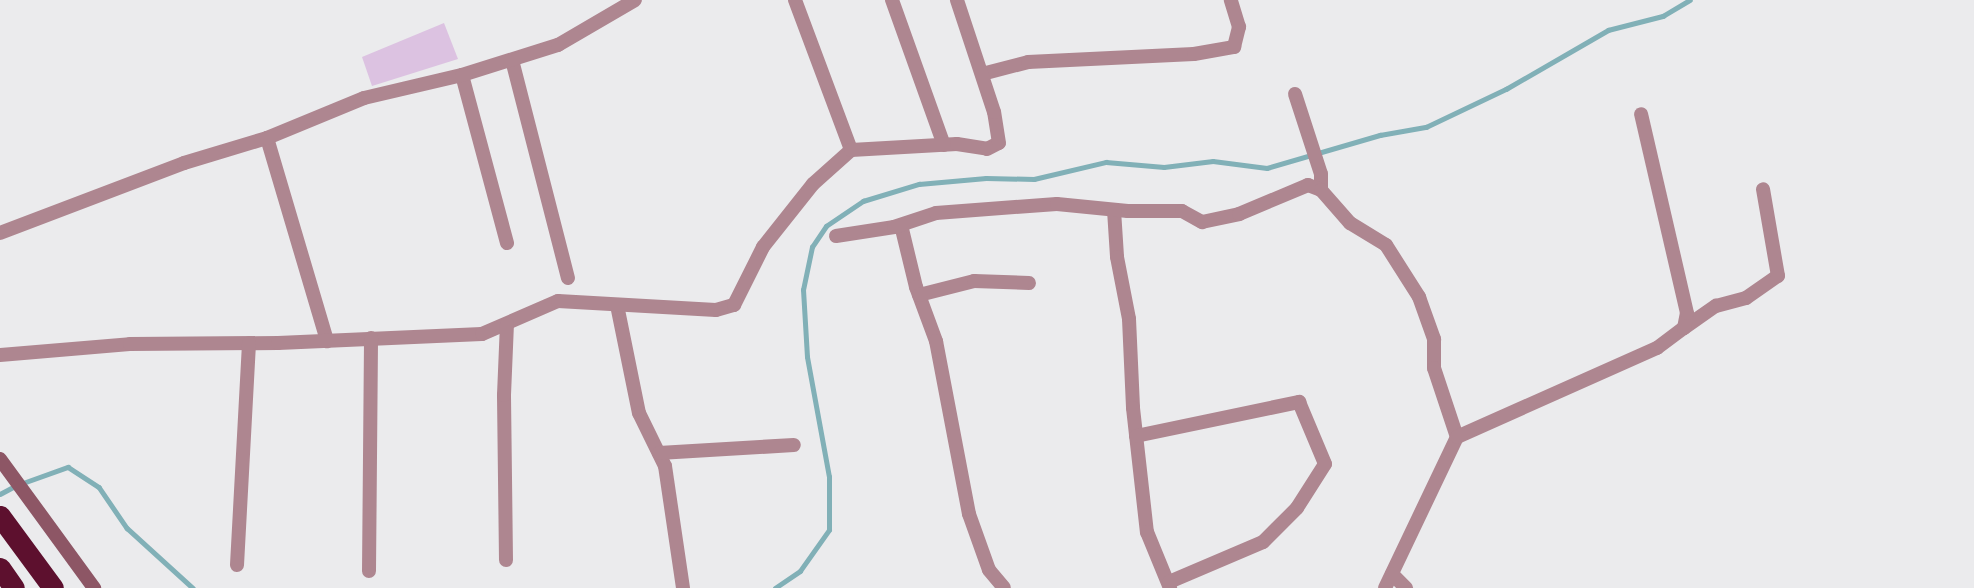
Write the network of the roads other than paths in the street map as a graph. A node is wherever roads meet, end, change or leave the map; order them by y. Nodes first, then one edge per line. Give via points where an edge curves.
1 (635, 0) edge
2 (794, 0) edge
3 (892, 0) edge
4 (957, 0) edge
5 (1231, 0) edge
6 (512, 60) junction
7 (982, 74) junction
8 (462, 75) junction
9 (1295, 94) dead end
10 (1641, 114) dead end
11 (267, 138) junction
12 (944, 145) junction
13 (851, 150) junction
14 (1763, 189) dead end
15 (1321, 190) junction
16 (1114, 210) junction
17 (901, 225) junction
18 (0, 233) edge
19 (836, 236) dead end
20 (507, 243) dead end
21 (568, 278) dead end
22 (1029, 283) dead end
23 (919, 295) junction
24 (617, 305) junction
25 (507, 324) junction
26 (1684, 328) junction
27 (371, 338) junction
28 (327, 341) junction
29 (249, 343) junction
30 (0, 355) edge
31 (1136, 436) junction
32 (1457, 437) junction
33 (794, 445) dead end
34 (659, 453) junction
35 (0, 459) edge
36 (0, 516) edge
37 (506, 561) dead end
38 (237, 565) dead end
39 (0, 568) edge
40 (369, 571) dead end
41 (1392, 575) junction
42 (1169, 585) edge
43 (14, 588) edge
44 (53, 588) edge
45 (94, 588) edge
46 (684, 588) edge
47 (1004, 588) edge
48 (1385, 588) edge
49 (1406, 588) edge

1 - 6 street via 558,45
2 - 13 street
3 - 12 street
4 - 7 street
5 - 7 street via 1239,27 1234,47 1194,54 1028,62
6 - 8 street
6 - 21 street
7 - 12 street via 999,143 987,149
8 - 11 street via 365,98
8 - 20 street
9 - 15 street via 1321,174
10 - 26 street via 1687,313
11 - 18 street via 184,163
11 - 28 street
12 - 13 street
13 - 24 street via 813,184 763,247 734,305 716,310
14 - 26 street via 1778,276 1746,298 1716,306
15 - 16 street via 1308,185 1239,214 1202,222 1182,211
15 - 32 street via 1350,223 1386,245 1419,297 1434,339 1434,368
16 - 17 street via 1057,204 985,208 936,213
16 - 31 street via 1129,319
17 - 19 street
17 - 23 street
22 - 23 street via 974,281
23 - 47 street via 936,341 970,514 989,570
24 - 25 street via 558,300
24 - 34 street via 639,413
25 - 27 street via 482,334
25 - 37 street
26 - 32 street via 1657,348
27 - 28 street
27 - 40 street
28 - 29 street
29 - 30 street via 130,344
29 - 38 street
31 - 42 street via 1147,532
31 - 42 street via 1299,402 1325,464 1297,508 1264,542
32 - 41 street
33 - 34 street
34 - 46 street
35 - 45 main road
36 - 44 highway
39 - 43 highway
41 - 48 street
41 - 49 street

